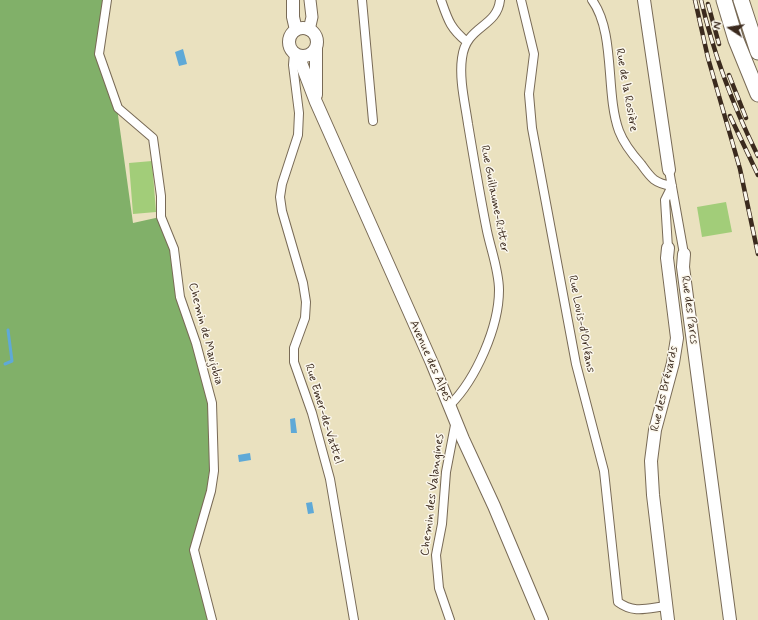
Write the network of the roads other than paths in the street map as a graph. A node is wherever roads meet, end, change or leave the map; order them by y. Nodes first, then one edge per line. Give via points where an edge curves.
1 (107, 0) edge
2 (293, 0) edge
3 (310, 0) edge
4 (362, 0) edge
5 (441, 0) edge
6 (500, 0) edge
7 (521, 0) edge
8 (592, 0) edge
9 (644, 0) edge
10 (724, 0) edge
11 (741, 0) edge
12 (296, 30) junction
13 (309, 30) junction
14 (467, 42) junction
15 (316, 48) junction
16 (758, 52) edge
17 (296, 54) junction
18 (758, 94) edge
19 (316, 102) junction
20 (373, 121) dead end
21 (669, 170) joint
22 (672, 186) junction
23 (681, 238) junction
24 (668, 248) junction
25 (684, 254) joint
26 (450, 405) junction
27 (456, 420) junction
28 (667, 606) junction
29 (212, 620) edge
30 (354, 620) edge
31 (450, 620) edge
32 (542, 620) edge
33 (668, 620) edge
34 (730, 620) edge

1 - 29 street, Chemin de Maujobia via 99,54 118,108 153,138 162,217 174,249 180,297 196,343 212,403 214,471 211,491 194,550
2 - 12 main road
3 - 13 street via 312,17
4 - 20 street
5 - 14 street via 449,24
6 - 14 street, Rue Guillaume-Ritter via 496,14 473,33
7 - 28 street, Rue Louis-d'Orléans via 534,54 529,94 532,128 576,364 604,471 618,602 627,609 634,610
8 - 22 street, Rue de la Rosière via 604,24 617,122 622,139 654,181
9 - 21 main road, Rue des Parcs
10 - 18 highway via 736,40
11 - 16 highway
12 - 13 main road
12 - 17 main road via 289,42
13 - 15 main road via 315,35
14 - 26 street, Rue Guillaume-Ritter via 462,58 466,109 499,289 495,322 482,354 466,386
15 - 17 main road via 310,54
15 - 19 main road, Avenue des Alpes
17 - 19 main road, Avenue des Alpes
17 - 30 street, Rue Emer-de-Vattel via 294,65 299,113 298,135 280,197 304,283 306,302 305,318 294,348 294,362 312,413 330,479
19 - 26 main road, Avenue des Alpes
21 - 22 street, Rue des Parcs
22 - 23 street, Rue des Parcs
22 - 24 street via 665,200
23 - 24 street via 673,241
23 - 25 street, Rue des Parcs
24 - 28 main road, Rue des Brévards via 677,338 655,430 651,461
25 - 34 main road, Rue des Parcs via 683,267
26 - 27 main road, Avenue des Alpes
27 - 31 street, Chemin des Valangines via 446,472 442,524 436,555 439,588
27 - 32 main road, Avenue des Alpes
28 - 33 main road, Rue des Brévards

